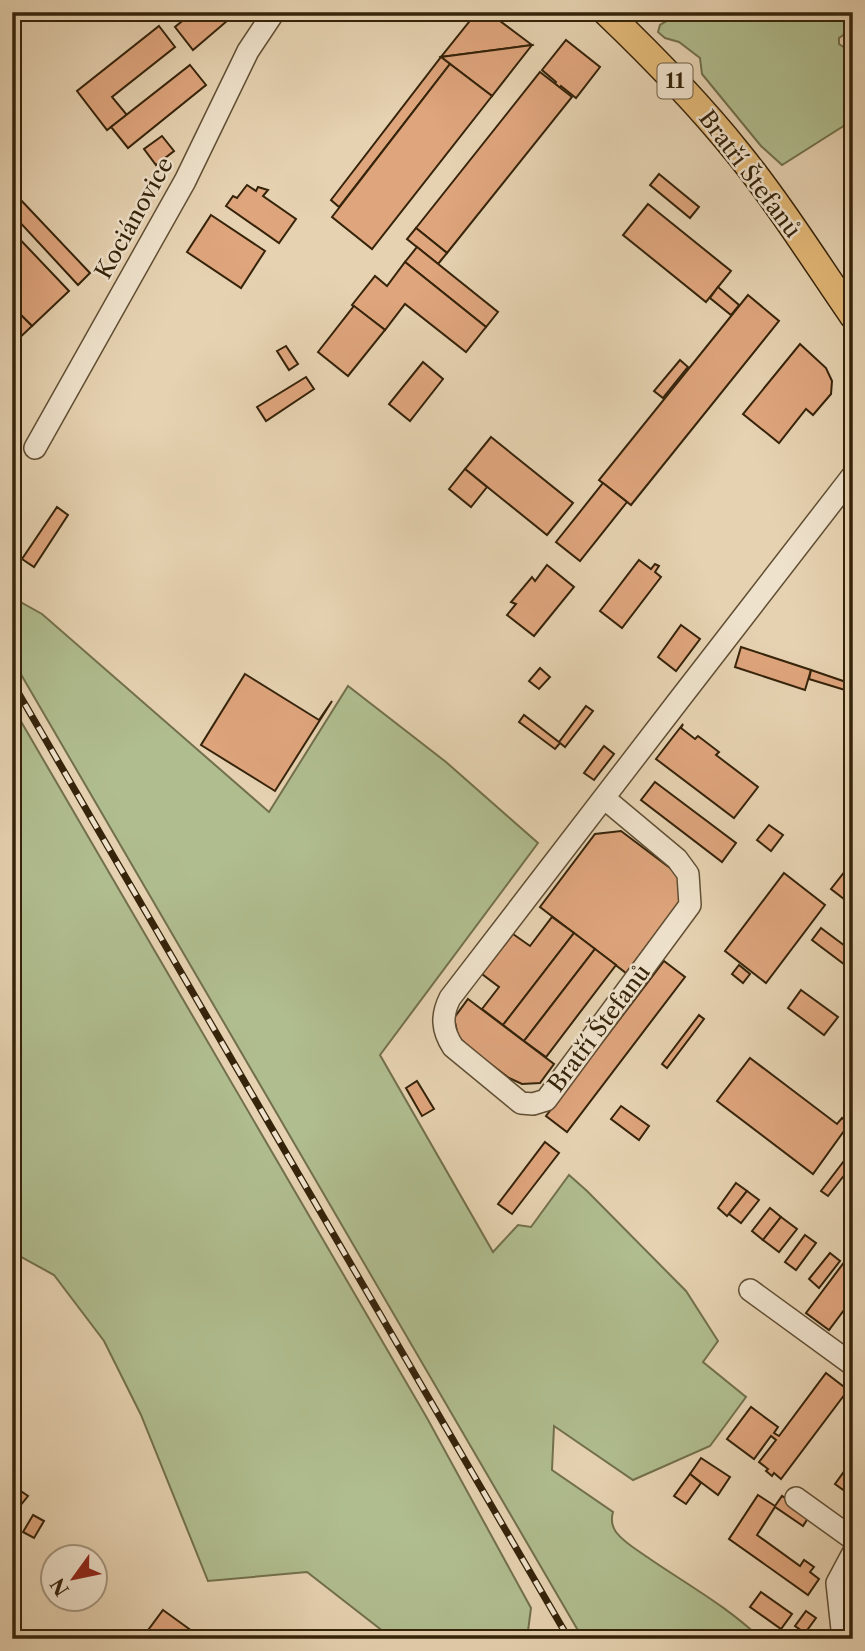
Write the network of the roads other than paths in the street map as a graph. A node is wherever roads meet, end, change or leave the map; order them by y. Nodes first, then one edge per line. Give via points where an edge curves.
1 (274, 12) edge
2 (606, 12) edge
3 (853, 316) edge
4 (35, 447) dead end
5 (853, 475) edge
6 (604, 798) junction
7 (750, 1290) dead end
8 (853, 1365) edge
9 (796, 1498) dead end
10 (853, 1538) edge
11 (853, 1553) edge
12 (843, 1639) edge

1 - 4 street, Kociánovice via 248,51 185,181
2 - 3 main road, Bratří Štefanů / 11 via 699,106 739,154
5 - 6 street, Bratří Štefanů
6 - 6 street, Bratří Štefanů via 443,1011 443,1026 453,1047 521,1103 546,1100 690,905 688,874 677,859
7 - 8 street
9 - 10 street
11 - 12 street via 837,1583

